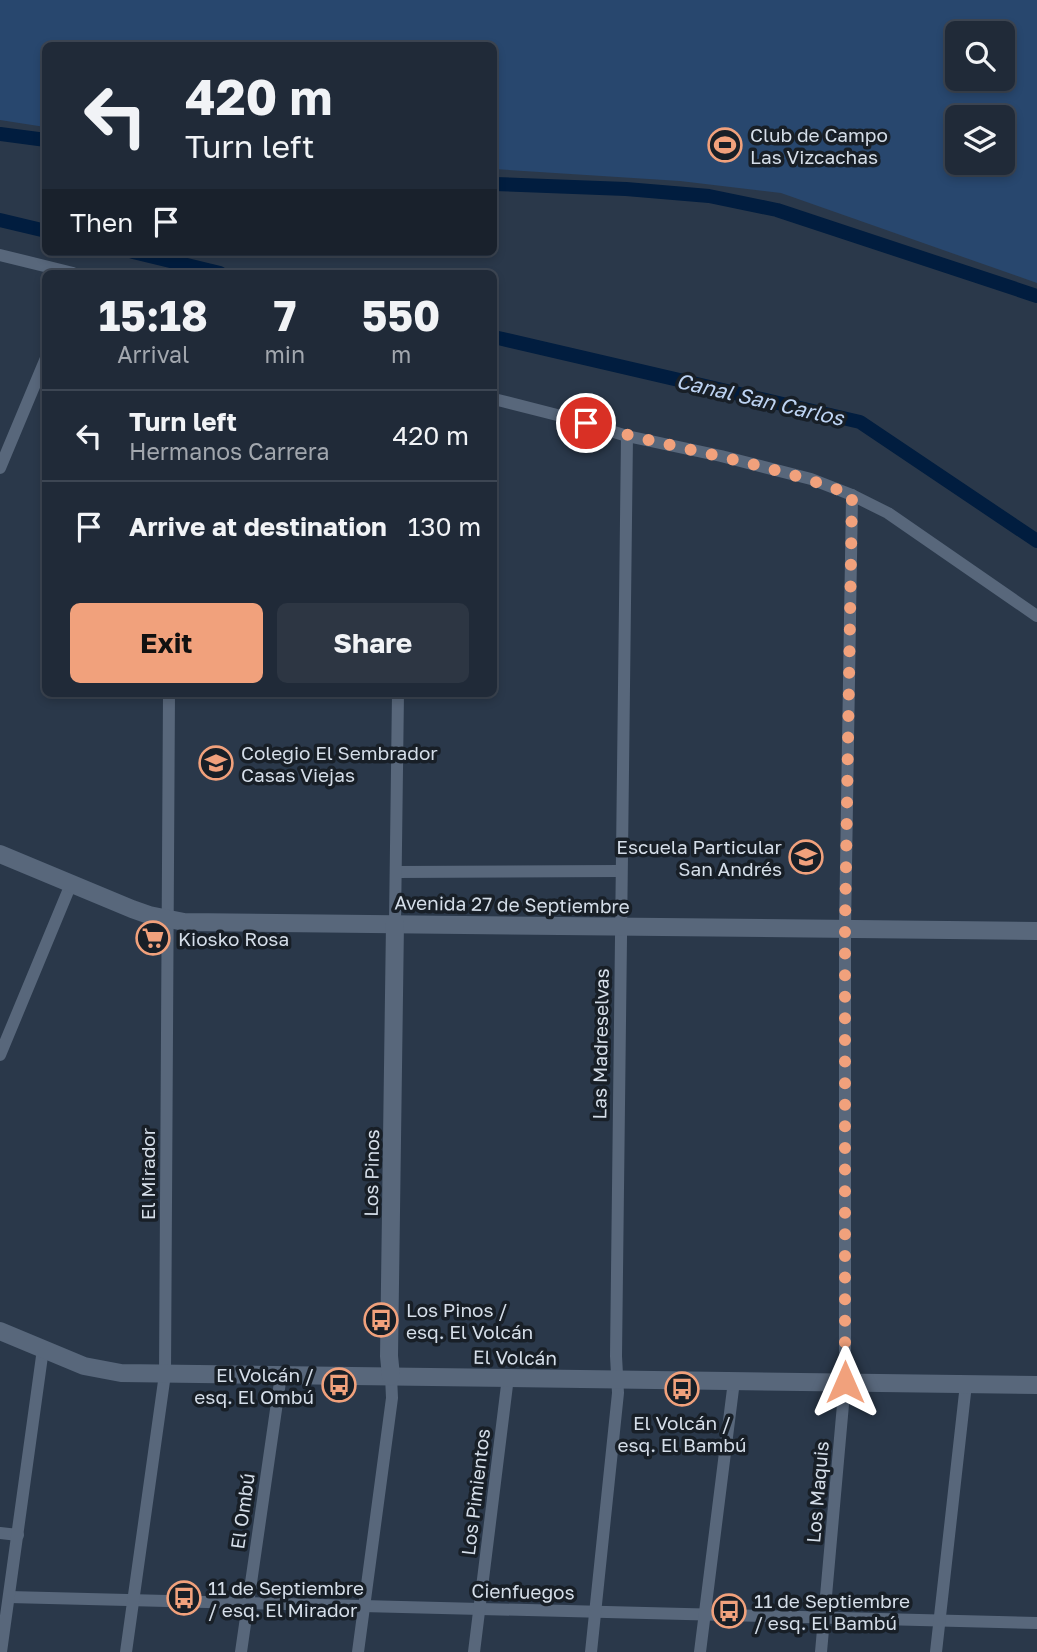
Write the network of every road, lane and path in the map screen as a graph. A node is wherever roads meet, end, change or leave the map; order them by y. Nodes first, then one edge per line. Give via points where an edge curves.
1 (0, 255) edge
2 (62, 270) edge
3 (42, 368) edge
4 (497, 400) edge
5 (626, 436) junction
6 (0, 468) edge
7 (852, 495) junction
8 (1037, 616) edge
9 (169, 697) edge
10 (398, 697) edge
11 (0, 854) edge
12 (396, 872) junction
13 (620, 872) junction
14 (71, 884) junction
15 (167, 919) junction
16 (395, 923) junction
17 (620, 926) junction
18 (845, 928) junction
19 (1037, 931) edge
20 (0, 1055) edge
21 (0, 1331) edge
22 (43, 1349) junction
23 (165, 1374) junction
24 (281, 1376) junction
25 (391, 1376) junction
26 (508, 1377) junction
27 (617, 1379) junction
28 (734, 1381) junction
29 (845, 1382) junction
30 (966, 1384) junction
31 (1037, 1385) edge
32 (0, 1533) edge
33 (18, 1535) junction
34 (9, 1597) junction
35 (133, 1601) junction
36 (247, 1604) junction
37 (364, 1606) junction
38 (480, 1609) junction
39 (597, 1612) junction
40 (705, 1614) junction
41 (826, 1618) junction
42 (940, 1621) junction
43 (1037, 1623) edge
44 (1, 1652) edge
45 (127, 1652) edge
46 (241, 1652) edge
47 (358, 1652) edge
48 (474, 1652) edge
49 (591, 1652) edge
50 (700, 1652) edge
51 (821, 1652) edge
52 (936, 1652) edge

1 - 2 street
3 - 6 street
4 - 5 street
5 - 7 street via 811,479
5 - 13 street, Las Madreselvas
7 - 8 street via 888,513
7 - 18 street, Los Maquis
9 - 15 street, El Mirador
10 - 12 street, Los Pinos
11 - 14 street, Avenida 27 de Septiembre
12 - 13 street
12 - 16 street, Los Pinos
13 - 17 street, Las Madreselvas
14 - 15 street, Avenida 27 de Septiembre
14 - 20 street
15 - 16 street, Avenida 27 de Septiembre
15 - 23 street, El Mirador
16 - 17 street, Avenida 27 de Septiembre
16 - 25 street, Los Pinos
17 - 18 street, Avenida 27 de Septiembre
17 - 27 street, Las Madreselvas
18 - 19 street, Avenida 27 de Septiembre
18 - 29 street, Los Maquis
21 - 22 street, El Volcán
22 - 23 street, El Volcán via 97,1369
22 - 33 street
23 - 24 street, El Volcán
23 - 35 street, El Mirador
24 - 25 street, El Volcán
24 - 36 street, El Ombú
25 - 26 street, El Volcán
25 - 37 street, Los Pinos via 392,1398
26 - 27 street, El Volcán
26 - 38 street, Los Pimientos
27 - 28 street, El Volcán
27 - 39 street, Las Madreselvas
28 - 29 street, El Volcán
28 - 40 street
29 - 30 street, El Volcán
29 - 41 street, Los Maquis
30 - 31 street, El Volcán
30 - 42 street
32 - 33 street
33 - 34 street
34 - 35 street, Cienfuegos
34 - 44 street
35 - 36 street, Cienfuegos
35 - 45 street, El Mirador
36 - 37 street, Cienfuegos
36 - 46 street, El Ombú
37 - 38 street, Cienfuegos
37 - 47 street, Los Pinos
38 - 39 street, Cienfuegos
38 - 48 street, Los Pimientos
39 - 40 street, Cienfuegos
39 - 49 street, Las Madreselvas
40 - 41 street, Cienfuegos
40 - 50 street
41 - 42 street, Cienfuegos
41 - 51 street, Los Maquis
42 - 43 street, Cienfuegos
42 - 52 street

